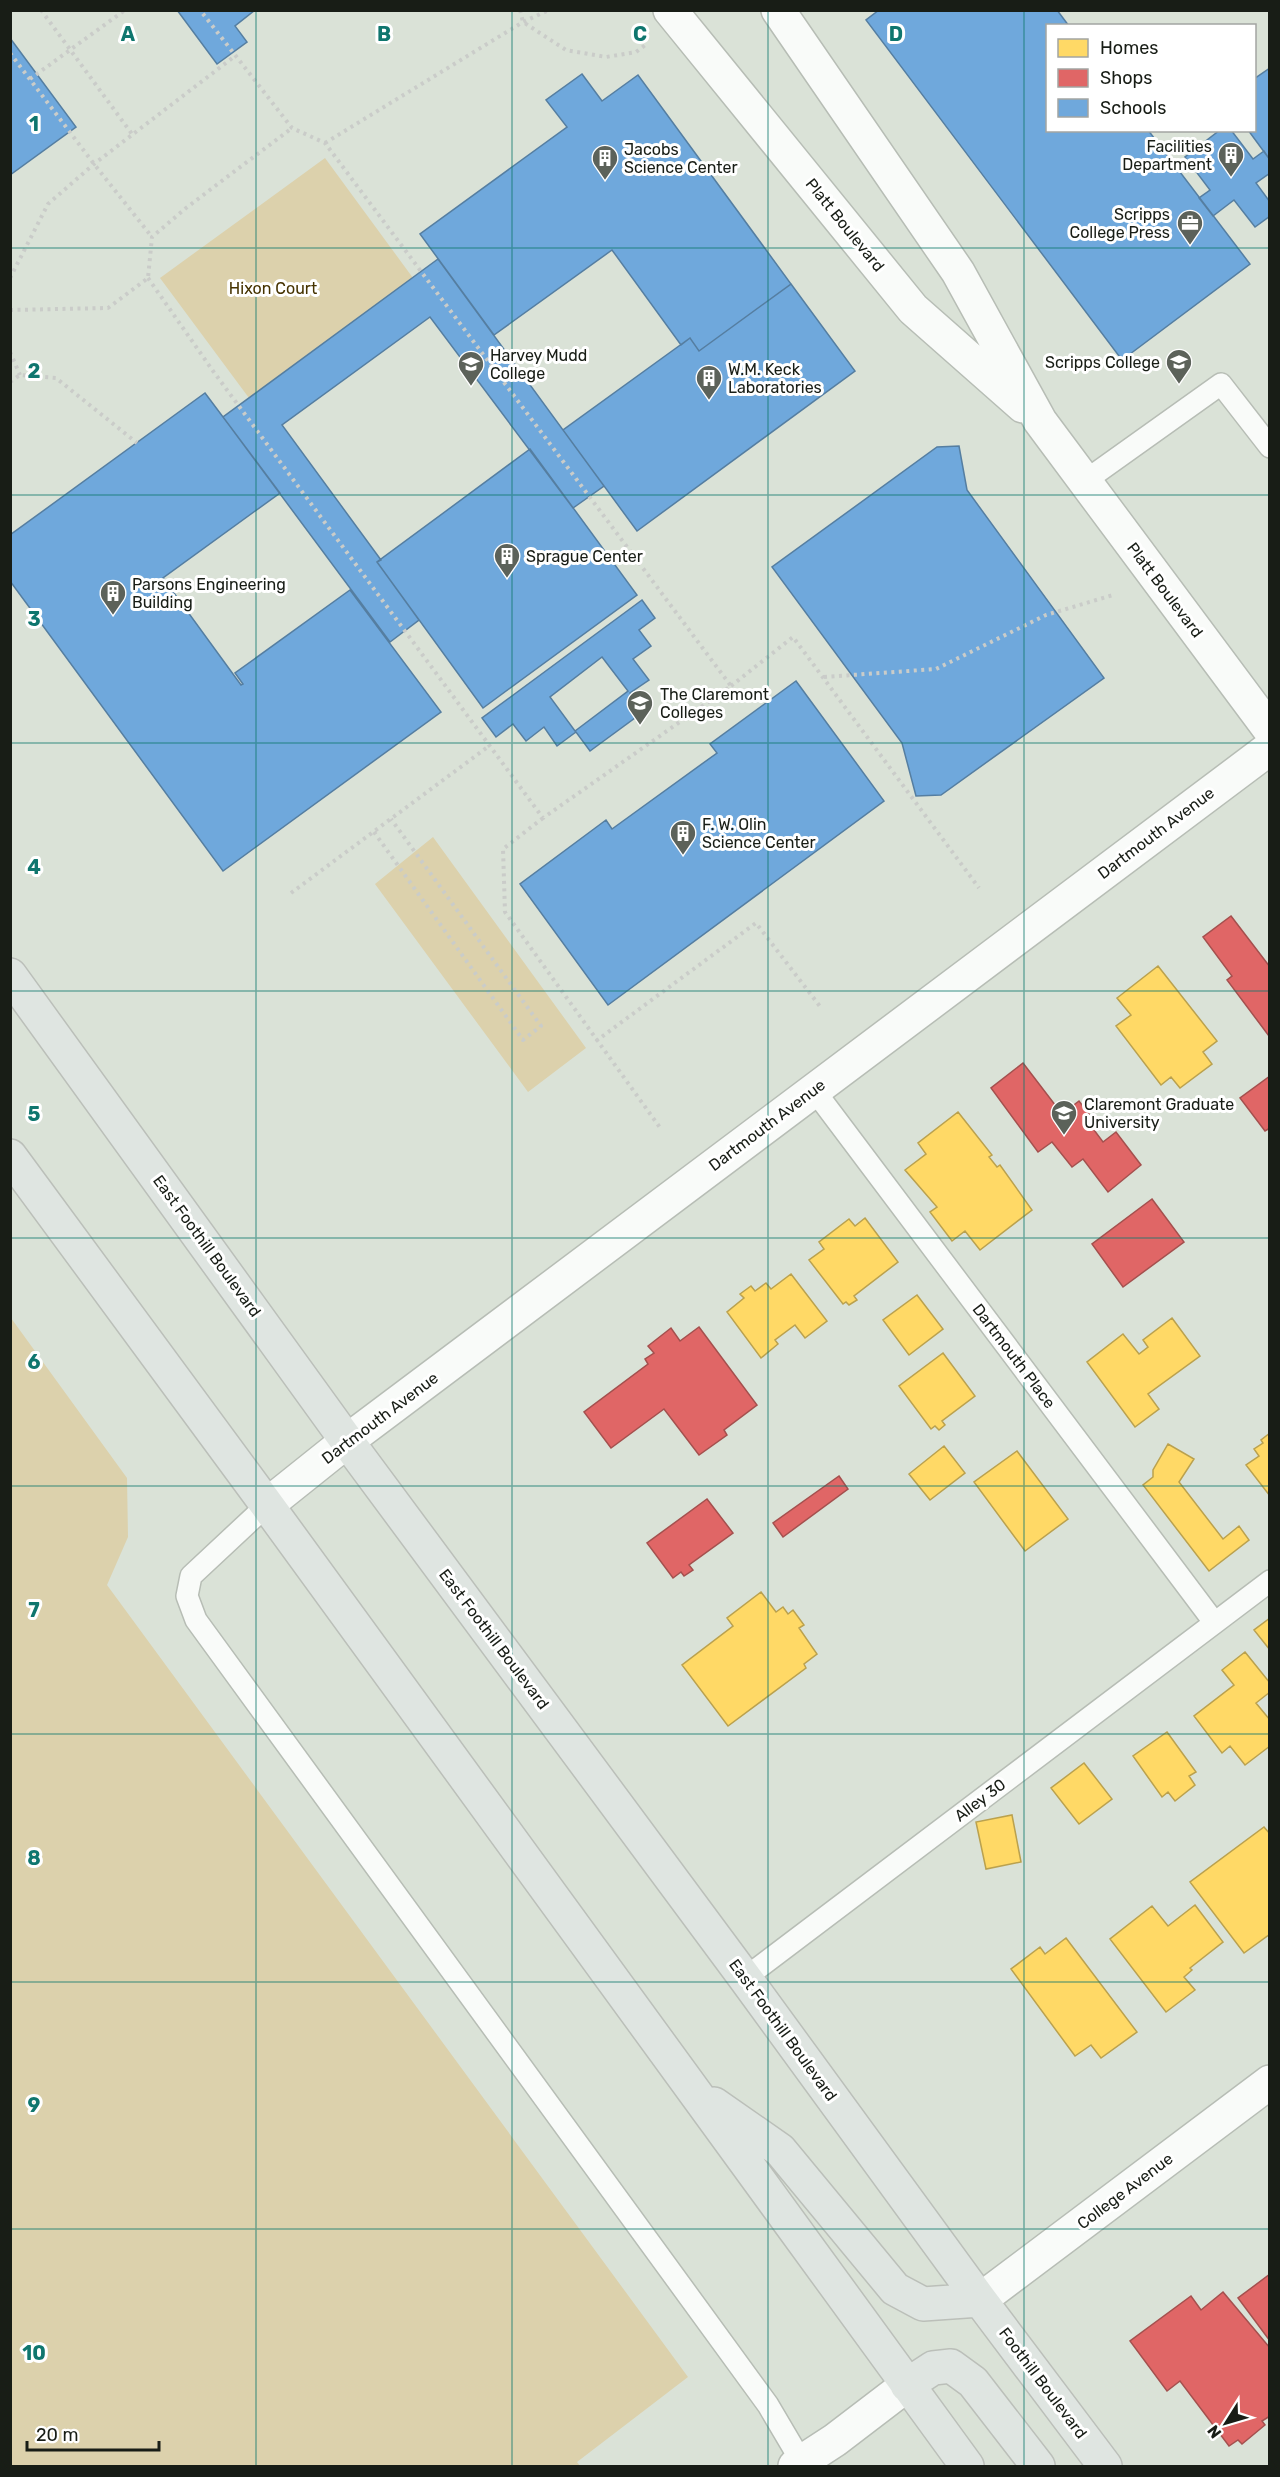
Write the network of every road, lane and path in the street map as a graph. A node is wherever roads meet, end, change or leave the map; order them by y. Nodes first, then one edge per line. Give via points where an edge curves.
1 (41, 10) edge
2 (125, 10) edge
3 (200, 10) edge
4 (520, 10) edge
5 (549, 10) edge
6 (670, 10) edge
7 (777, 10) edge
8 (523, 22) junction
9 (651, 40) dead end
10 (70, 51) junction
11 (10, 53) edge
12 (235, 56) junction
13 (30, 79) junction
14 (292, 128) junction
15 (132, 134) junction
16 (325, 143) junction
17 (94, 164) junction
18 (152, 237) junction
19 (10, 278) edge
20 (148, 278) junction
21 (10, 310) edge
22 (10, 352) edge
23 (20, 375) junction
24 (10, 382) edge
25 (1040, 421) junction
26 (137, 443) dead end
27 (1269, 447) edge
28 (1085, 481) junction
29 (1113, 595) dead end
30 (823, 677) junction
31 (730, 686) junction
32 (1269, 730) edge
33 (489, 746) junction
34 (1269, 748) edge
35 (543, 818) junction
36 (391, 819) junction
37 (374, 832) junction
38 (979, 888) dead end
39 (291, 893) dead end
40 (10, 975) edge
41 (822, 1009) dead end
42 (596, 1041) junction
43 (814, 1090) junction
44 (661, 1129) dead end
45 (10, 1156) edge
46 (347, 1441) junction
47 (267, 1505) junction
48 (1269, 1581) edge
49 (1214, 1622) junction
50 (745, 1978) junction
51 (1269, 2082) edge
52 (694, 2091) junction
53 (980, 2300) junction
54 (907, 2385) junction
55 (800, 2465) edge
56 (967, 2466) edge
57 (1038, 2466) edge
58 (1105, 2466) edge

1 - 10 path
2 - 10 path
3 - 12 path
4 - 8 path
5 - 8 path
6 - 25 street, Platt Boulevard via 913,309
7 - 25 street, Platt Boulevard via 958,272
8 - 9 path via 566,50 606,57 636,52
8 - 16 path
10 - 13 path
10 - 15 path
11 - 13 path
12 - 14 path
12 - 15 path
13 - 17 path
14 - 16 path
14 - 18 path
15 - 17 path
16 - 31 path
17 - 18 path
17 - 19 path via 48,204
18 - 20 path
20 - 21 path via 108,308
20 - 33 path
22 - 23 path
23 - 24 path
23 - 26 path via 56,378
25 - 28 street, Platt Boulevard
27 - 28 lane via 1221,384
28 - 32 street, Platt Boulevard
29 - 30 path via 1046,615 936,669
30 - 31 path via 793,637
30 - 38 path
31 - 35 path
33 - 35 path
33 - 36 path
34 - 43 street, Dartmouth Avenue
35 - 42 path via 503,849 505,912
36 - 37 path
36 - 37 path via 542,1026 523,1040
37 - 39 path
40 - 46 main road, East Foothill Boulevard
41 - 42 path via 756,923
42 - 44 path
43 - 46 street, Dartmouth Avenue
43 - 49 lane, Dartmouth Place
45 - 47 main road
46 - 47 street, Dartmouth Avenue
46 - 50 main road, East Foothill Boulevard
47 - 52 main road
47 - 55 lane via 191,1576 187,1596 196,1620 768,2405
48 - 49 lane, Alley 30
49 - 50 lane, Alley 30
50 - 53 main road, East Foothill Boulevard
51 - 53 street, College Avenue
52 - 53 main road via 780,2150 895,2289 923,2304
52 - 54 main road
53 - 58 main road, Foothill Boulevard
54 - 55 street
54 - 56 main road
54 - 57 main road via 933,2368 951,2366 973,2382

